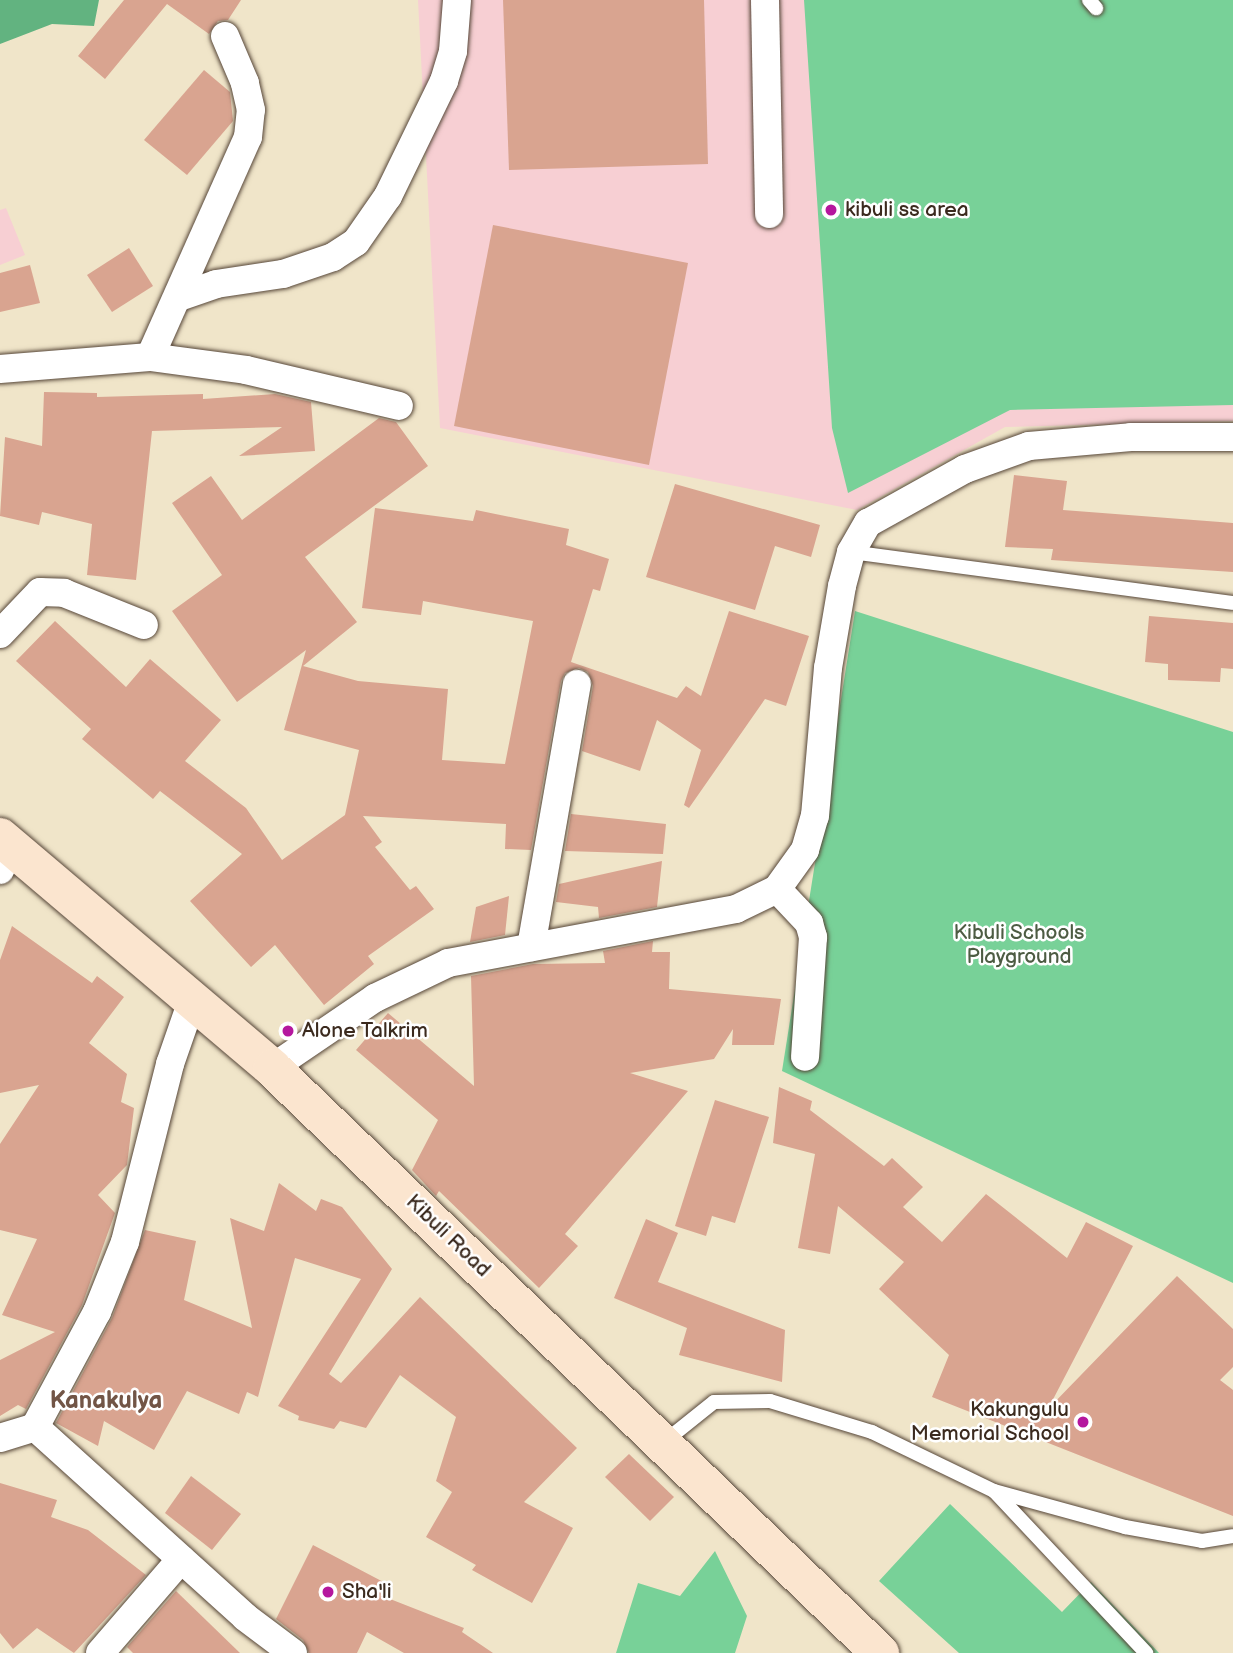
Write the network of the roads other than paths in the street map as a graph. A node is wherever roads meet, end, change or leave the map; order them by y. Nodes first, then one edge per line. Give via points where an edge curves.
1 (457, 0) edge
2 (765, 0) edge
3 (225, 36) dead end
4 (769, 214) dead end
5 (179, 297) junction
6 (150, 357) junction
7 (0, 369) edge
8 (399, 406) dead end
9 (1233, 438) edge
10 (851, 552) junction
11 (1233, 603) edge
12 (144, 625) dead end
13 (0, 634) edge
14 (577, 684) dead end
15 (4, 851) edge
16 (777, 888) junction
17 (531, 947) junction
18 (192, 1001) junction
19 (805, 1057) dead end
20 (272, 1068) junction
21 (35, 1427) junction
22 (0, 1438) edge
23 (663, 1443) junction
24 (994, 1491) junction
25 (1233, 1536) edge
26 (181, 1559) junction
27 (100, 1653) edge
28 (293, 1653) edge
29 (880, 1653) edge
30 (1146, 1653) edge

1 - 5 street via 453,51 444,81 388,196 356,242 333,257 283,274 216,284
2 - 4 street
3 - 5 street via 245,83 251,110 248,137
5 - 6 street
6 - 7 street
6 - 8 street via 246,370
9 - 10 street via 1131,437 1029,446 965,469 892,507 868,523
10 - 11 lane
10 - 16 street via 828,668 815,816 805,850
12 - 13 street via 64,593 40,592
14 - 17 street
15 - 18 street, Kibuli Road
16 - 17 street via 736,909
16 - 19 street via 809,923 813,936
17 - 20 street via 448,963 405,981
18 - 20 street, Kibuli Road
18 - 21 street via 166,1076 125,1242 97,1312
20 - 23 street, Kibuli Road
21 - 22 street
21 - 26 street
23 - 24 lane via 714,1402 770,1401 872,1432
23 - 29 street, Kibuli Road
24 - 25 lane via 1125,1527 1202,1541
24 - 30 lane
26 - 27 street
26 - 28 street

